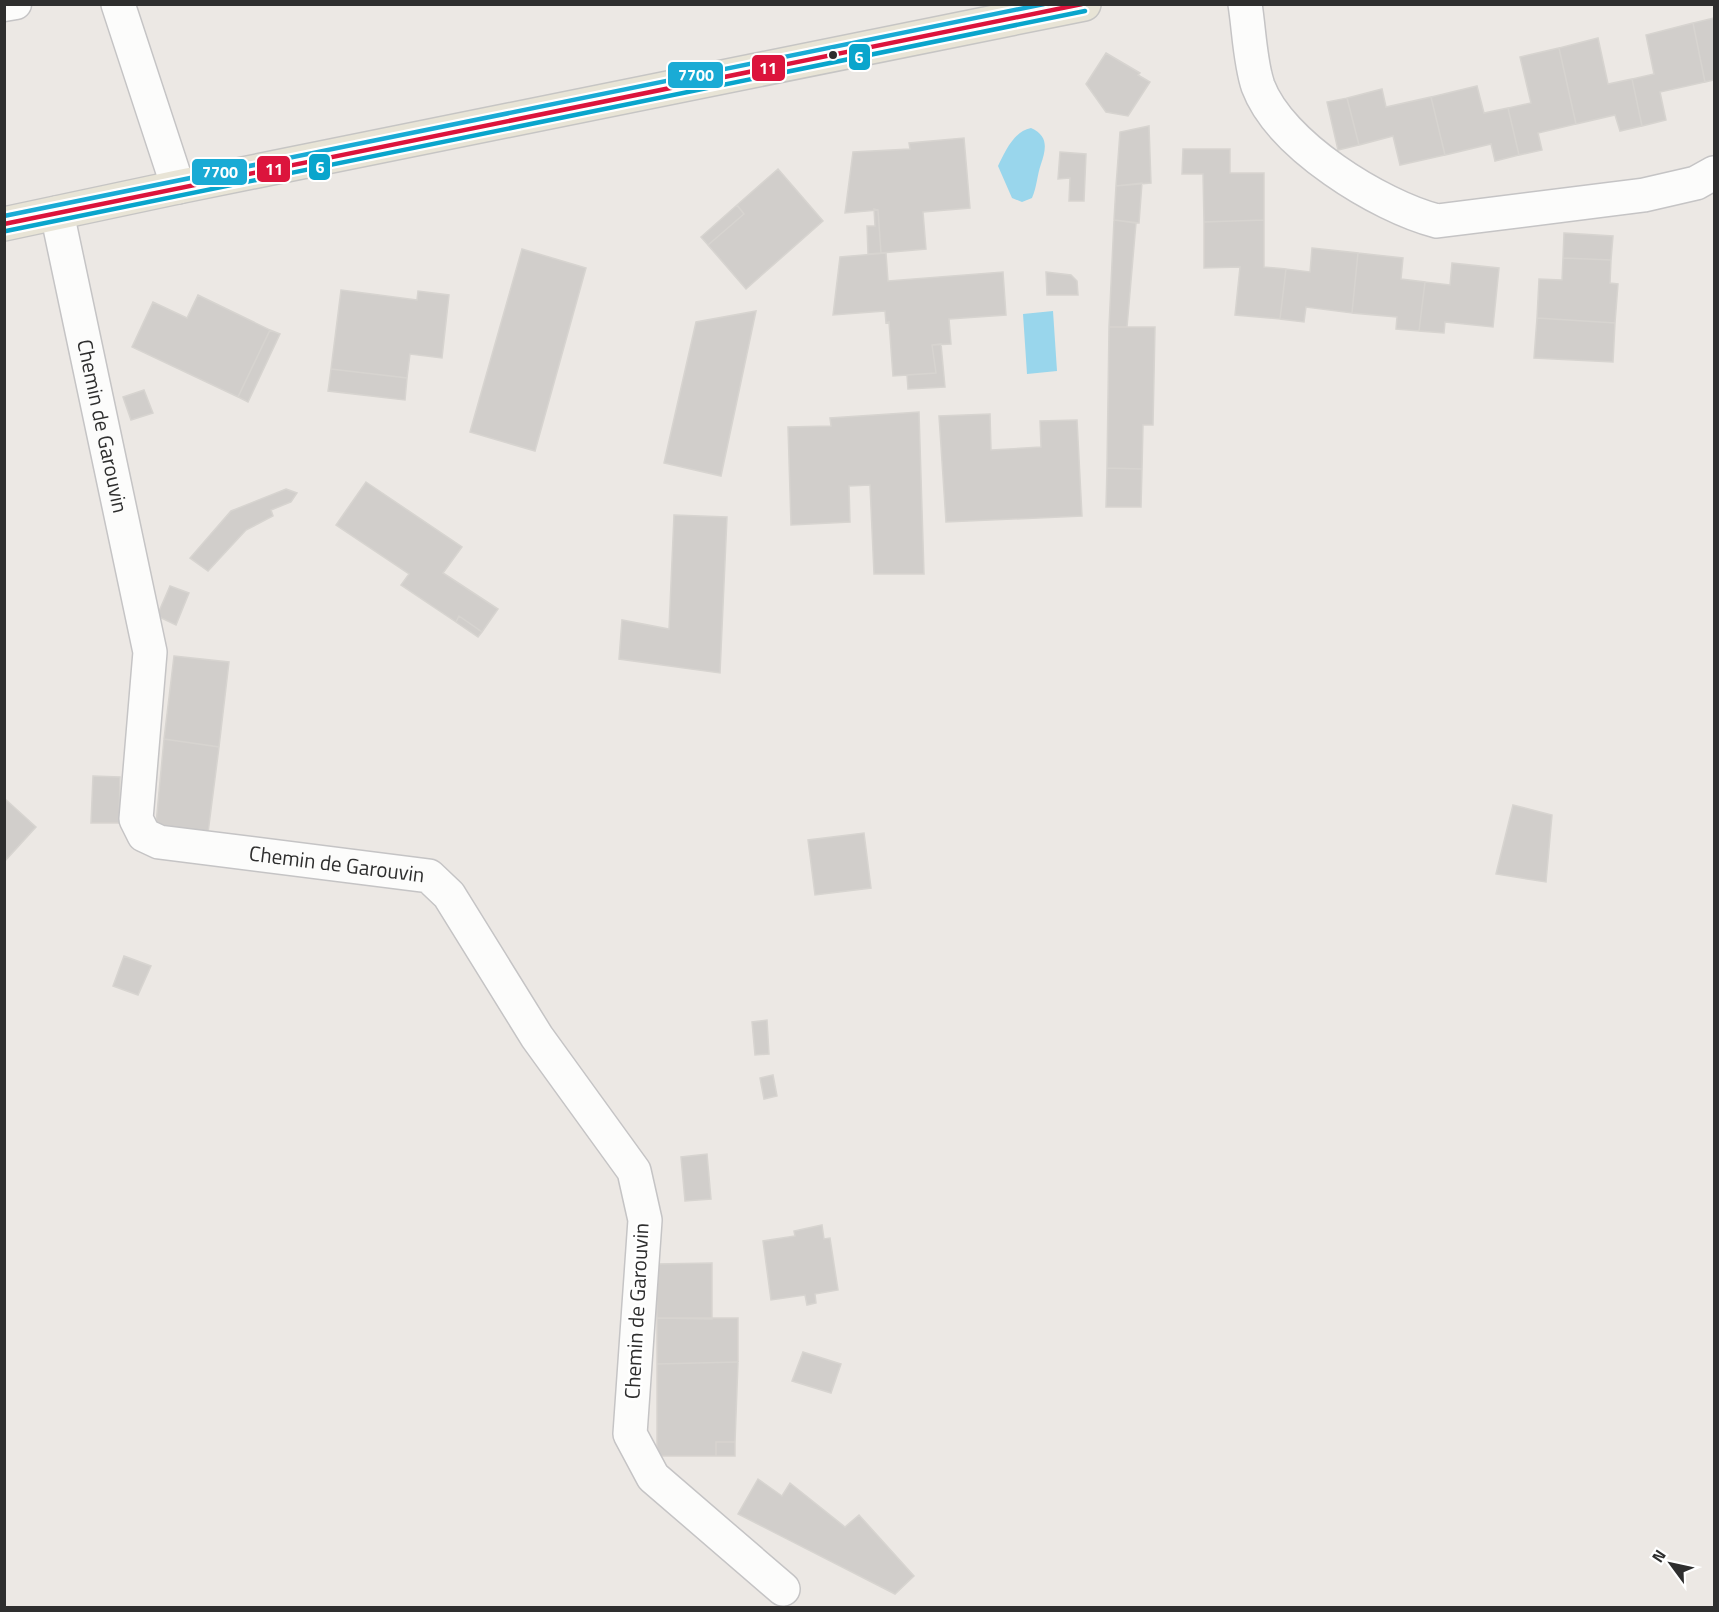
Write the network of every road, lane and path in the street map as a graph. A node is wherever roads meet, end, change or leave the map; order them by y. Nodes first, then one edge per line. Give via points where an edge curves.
1 (16, 4) edge
2 (118, 4) edge
3 (1084, 4) edge
4 (1245, 4) edge
5 (4, 6) edge
6 (1714, 173) edge
7 (178, 187) junction
8 (57, 213) junction
9 (4, 224) edge
10 (783, 1588) dead end

1 - 5 lane
2 - 7 street
3 - 7 main road
4 - 6 street via 1258,86 1273,111 1304,147 1337,173 1410,214 1437,221 1644,195 1696,183
7 - 8 main road
8 - 9 main road
8 - 10 street, Chemin de Garouvin via 150,652 136,819 144,835 159,842 429,876 449,895 537,1037 634,1171 645,1221 630,1434 653,1477

